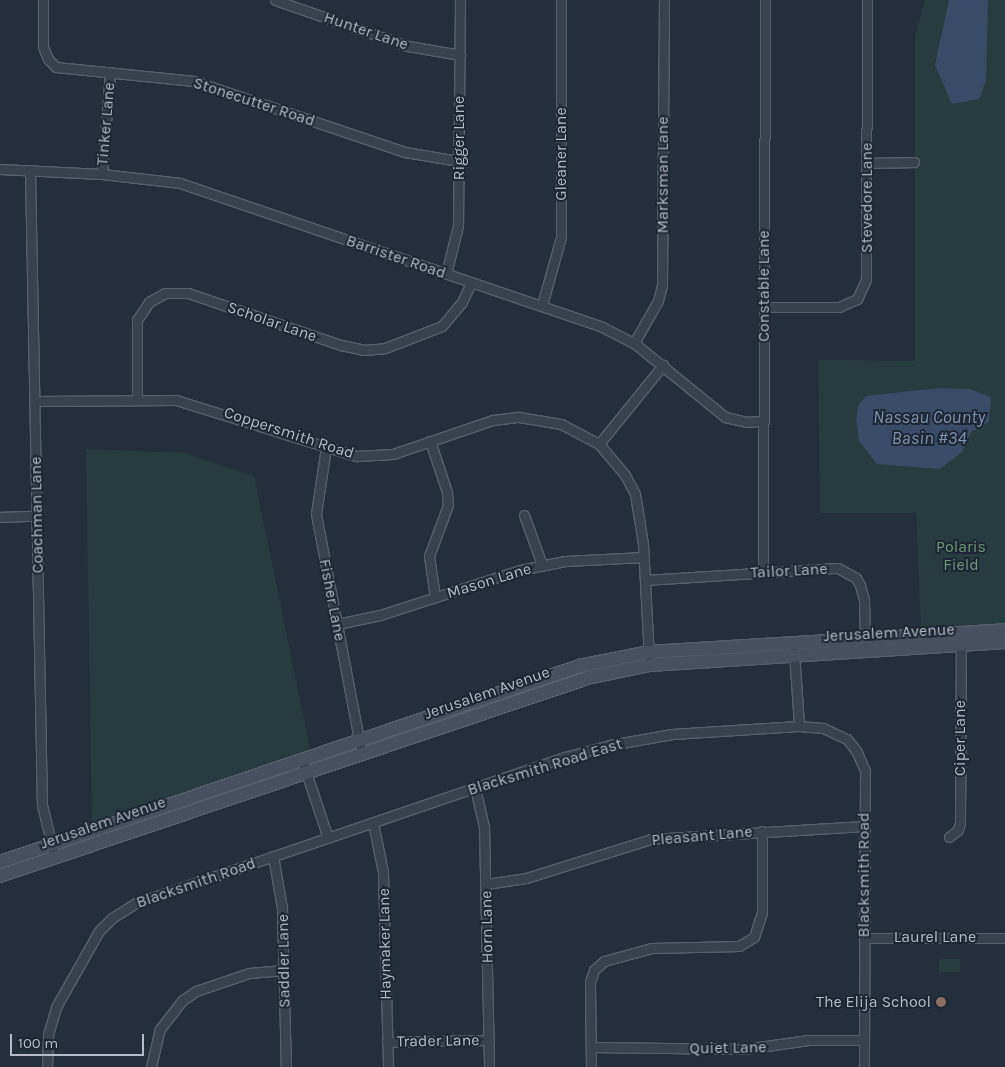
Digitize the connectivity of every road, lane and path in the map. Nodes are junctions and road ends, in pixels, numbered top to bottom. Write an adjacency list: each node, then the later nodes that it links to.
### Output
1 (43, 0): 9 (street, Stonecutter Road)
2 (275, 0): 8 (street, Hunter Lane)
3 (460, 0): 8 (street, Rigger Lane)
4 (560, 0): 18 (street, Gleaner Lane)
5 (664, 0): 20 (street, Marksman Lane)
6 (765, 0): 19 (street, Constable Lane)
7 (867, 0): 12 (street, Stevedore Lane)
8 (460, 55): 10 (street, Rigger Lane)
9 (110, 73): 10 (street, Stonecutter Road); 15 (street, Tinker Lane)
10 (459, 161): 16 (street, Rigger Lane)
11 (914, 162): 12 (street)
12 (867, 163): 19 (street, Stevedore Lane)
13 (0, 170): 14 (street, Barrister Road)
14 (30, 170): 15 (street, Barrister Road); 23 (street, Coachman Lane)
15 (102, 174): 16 (street, Barrister Road)
16 (446, 274): 17 (street, Barrister Road)
17 (471, 283): 18 (street, Barrister Road); 22 (street, Scholar Lane)
18 (542, 305): 20 (street, Barrister Road)
19 (764, 307): 24 (street, Constable Lane)
20 (634, 343): 21 (street, Barrister Road)
21 (663, 366): 24 (street, Barrister Road); 26 (street)
22 (137, 399): 23 (street, Coppersmith Road); 27 (street, Coppersmith Road)
23 (35, 401): 29 (street, Coachman Lane)
24 (762, 421): 33 (street, Constable Lane)
25 (430, 441): 26 (street, Coppersmith Road); 27 (street, Coppersmith Road); 35 (street)
26 (599, 444): 31 (street, Coppersmith Road)
27 (326, 447): 36 (street, Fisher Lane)
28 (524, 515): 32 (street)
29 (37, 516): 30 (street); 56 (street, Coachman Lane)
30 (0, 517)
31 (644, 557): 32 (street, Mason Lane); 34 (street, Coppersmith Road)
32 (542, 565): 35 (street, Mason Lane)
33 (763, 572): 34 (street, Tailor Lane); 38 (street, Tailor Lane)
34 (645, 580): 43 (street, Coppersmith Road)
35 (435, 597): 36 (street, Mason Lane)
36 (337, 624): 47 (street, Fisher Lane)
37 (1005, 630): 39 (main road, Jerusalem Avenue)
38 (865, 638): 39 (main road, Jerusalem Avenue); 41 (main road, Jerusalem Avenue); 42 (street, Tailor Lane)
39 (961, 639): 40 (main road, Jerusalem Avenue); 42 (main road, Jerusalem Avenue); 54 (street, Ciper Lane)
40 (1005, 642)
41 (794, 649): 42 (main road, Jerusalem Avenue); 43 (main road, Jerusalem Avenue); 46 (street)
42 (865, 651)
43 (649, 659): 44 (main road, Jerusalem Avenue); 45 (main road, Jerusalem Avenue)
44 (475, 700): 45 (main road); 47 (main road, Jerusalem Avenue)
45 (480, 712): 48 (main road, Jerusalem Avenue)
46 (799, 726): 50 (street, Blacksmith Road East); 52 (street, Blacksmith Road)
47 (359, 740): 48 (street, Fisher Lane); 49 (main road, Jerusalem Avenue)
48 (362, 753): 49 (main road, Jerusalem Avenue)
49 (304, 766): 55 (street); 56 (main road, Jerusalem Avenue); 58 (main road, Jerusalem Avenue)
50 (475, 788): 51 (street, Blacksmith Road East); 61 (street, Horn Lane)
51 (373, 823): 55 (street, Blacksmith Road East); 67 (street, Haymaker Lane)
52 (865, 826): 53 (street, Pleasant Lane); 62 (street, Blacksmith Road)
53 (762, 832): 61 (street, Pleasant Lane); 68 (street)
54 (949, 837)
55 (328, 838): 57 (street, Blacksmith Road)
56 (51, 844): 58 (street, Coachman Lane); 59 (main road, Jerusalem Avenue)
57 (273, 856): 64 (street, Saddler Lane); 69 (street, Blacksmith Road)
58 (56, 857): 60 (main road, Jerusalem Avenue)
59 (0, 862)
60 (0, 876)
61 (486, 884): 65 (street, Horn Lane)
62 (864, 938): 63 (street, Laurel Lane); 66 (street, Blacksmith Road)
63 (1005, 938)
64 (284, 970): 70 (street); 71 (street, Saddler Lane)
65 (489, 1040): 67 (street, Trader Lane); 73 (street, Horn Lane)
66 (864, 1040): 68 (street, Quiet Lane); 75 (street, Blacksmith Road)
67 (387, 1042): 72 (street, Haymaker Lane)
68 (591, 1047): 74 (street)
69 (47, 1067)
70 (151, 1067)
71 (286, 1067)
72 (388, 1067)
73 (489, 1067)
74 (591, 1067)
75 (864, 1067)

